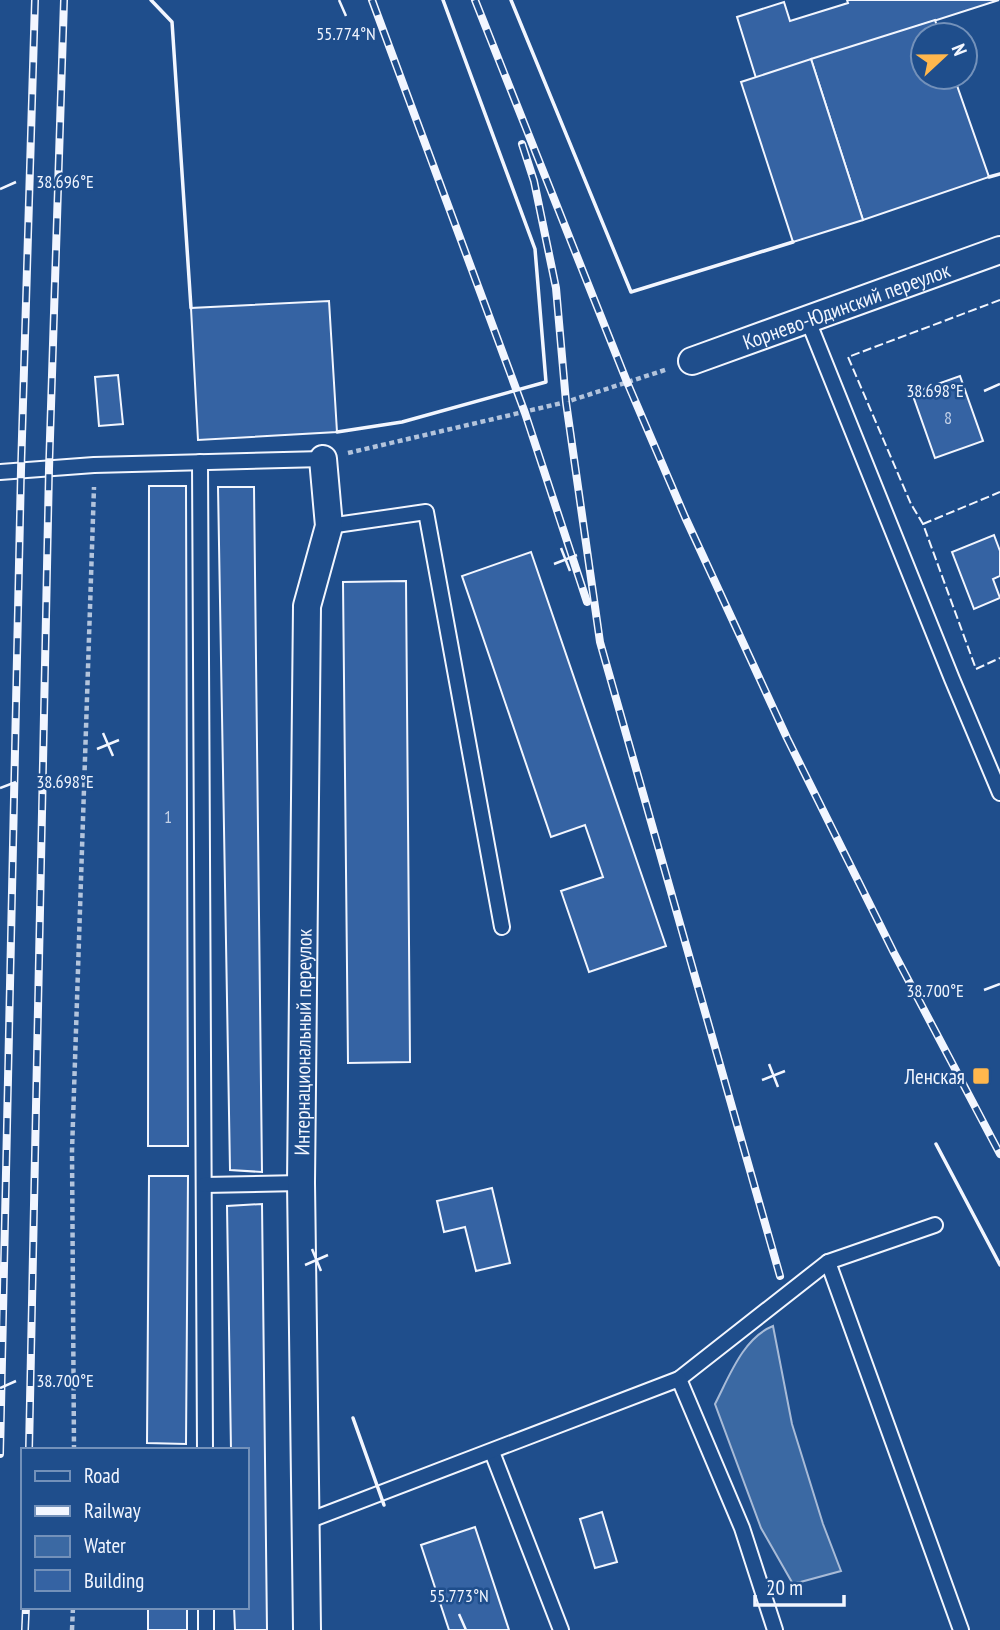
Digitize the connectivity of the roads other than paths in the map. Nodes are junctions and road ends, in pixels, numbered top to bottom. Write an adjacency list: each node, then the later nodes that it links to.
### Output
1 (1000, 250): 2 (street, Корнево-Юдинский переулок)
2 (807, 317): 3 (street, Корнево-Юдинский переулок); 8 (lane)
3 (692, 361)
4 (323, 458): 5 (lane); 7 (street, Интернациональный переулок)
5 (200, 463): 6 (lane); 11 (lane)
6 (0, 472)
7 (329, 526): 9 (lane); 10 (street, Интернациональный переулок)
8 (1000, 793)
9 (502, 928)
10 (301, 1183): 11 (lane); 17 (street, Интернациональный переулок)
11 (204, 1185): 15 (lane)
12 (935, 1225): 13 (lane)
13 (828, 1262): 14 (lane); 23 (lane)
14 (679, 1379): 16 (lane); 22 (lane)
15 (205, 1448)
16 (492, 1452): 17 (lane); 21 (lane)
17 (305, 1522): 20 (street, Интернациональный переулок)
18 (206, 1609): 19 (lane)
19 (206, 1630)
20 (307, 1630)
21 (561, 1630)
22 (775, 1630)
23 (961, 1630)

